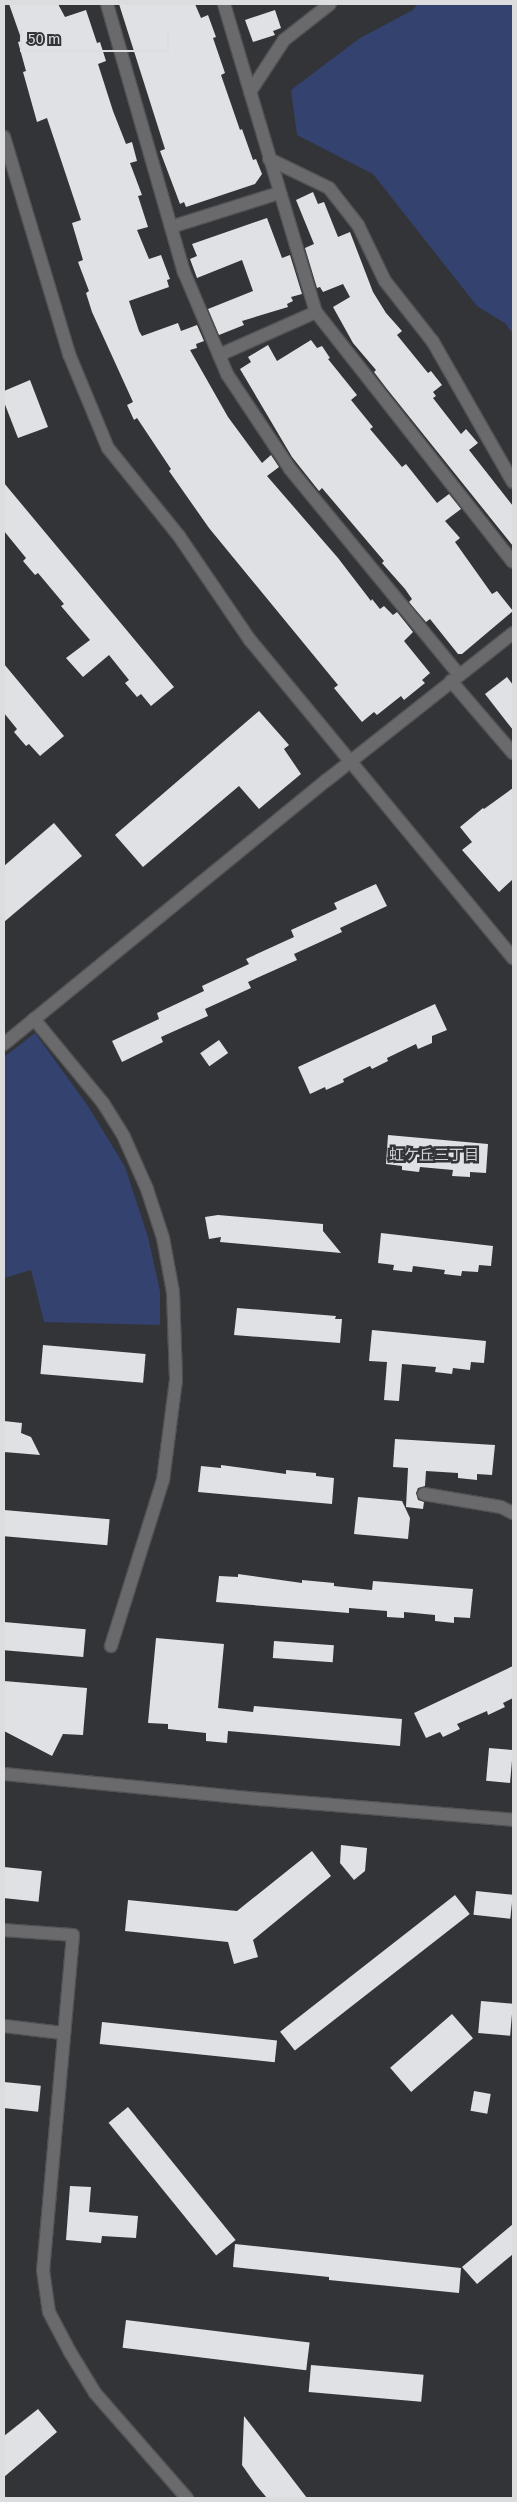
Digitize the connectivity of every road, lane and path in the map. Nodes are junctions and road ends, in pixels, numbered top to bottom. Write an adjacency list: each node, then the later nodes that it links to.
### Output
1 (107, 4): 8 (street)
2 (224, 4): 4 (street)
3 (330, 4): 4 (street)
4 (250, 92): 6 (street)
5 (4, 137): 16 (street)
6 (269, 159): 7 (street); 11 (street)
7 (279, 193): 8 (street); 9 (street)
8 (171, 227): 10 (street)
9 (316, 312): 10 (street); 12 (street)
10 (218, 354): 14 (street)
11 (513, 482)
12 (513, 562)
13 (513, 633): 14 (street)
14 (455, 678): 15 (street); 16 (street)
15 (513, 753)
16 (351, 762): 17 (street); 18 (street)
17 (513, 958)
18 (34, 1019): 19 (street); 22 (street)
19 (4, 1044)
20 (424, 1494): 21 (street)
21 (513, 1513)
22 (111, 1646)
23 (4, 1774): 24 (street)
24 (513, 1820)
25 (4, 1930): 27 (street)
26 (4, 2026): 27 (street)
27 (63, 2033): 28 (street)
28 (187, 2498)

